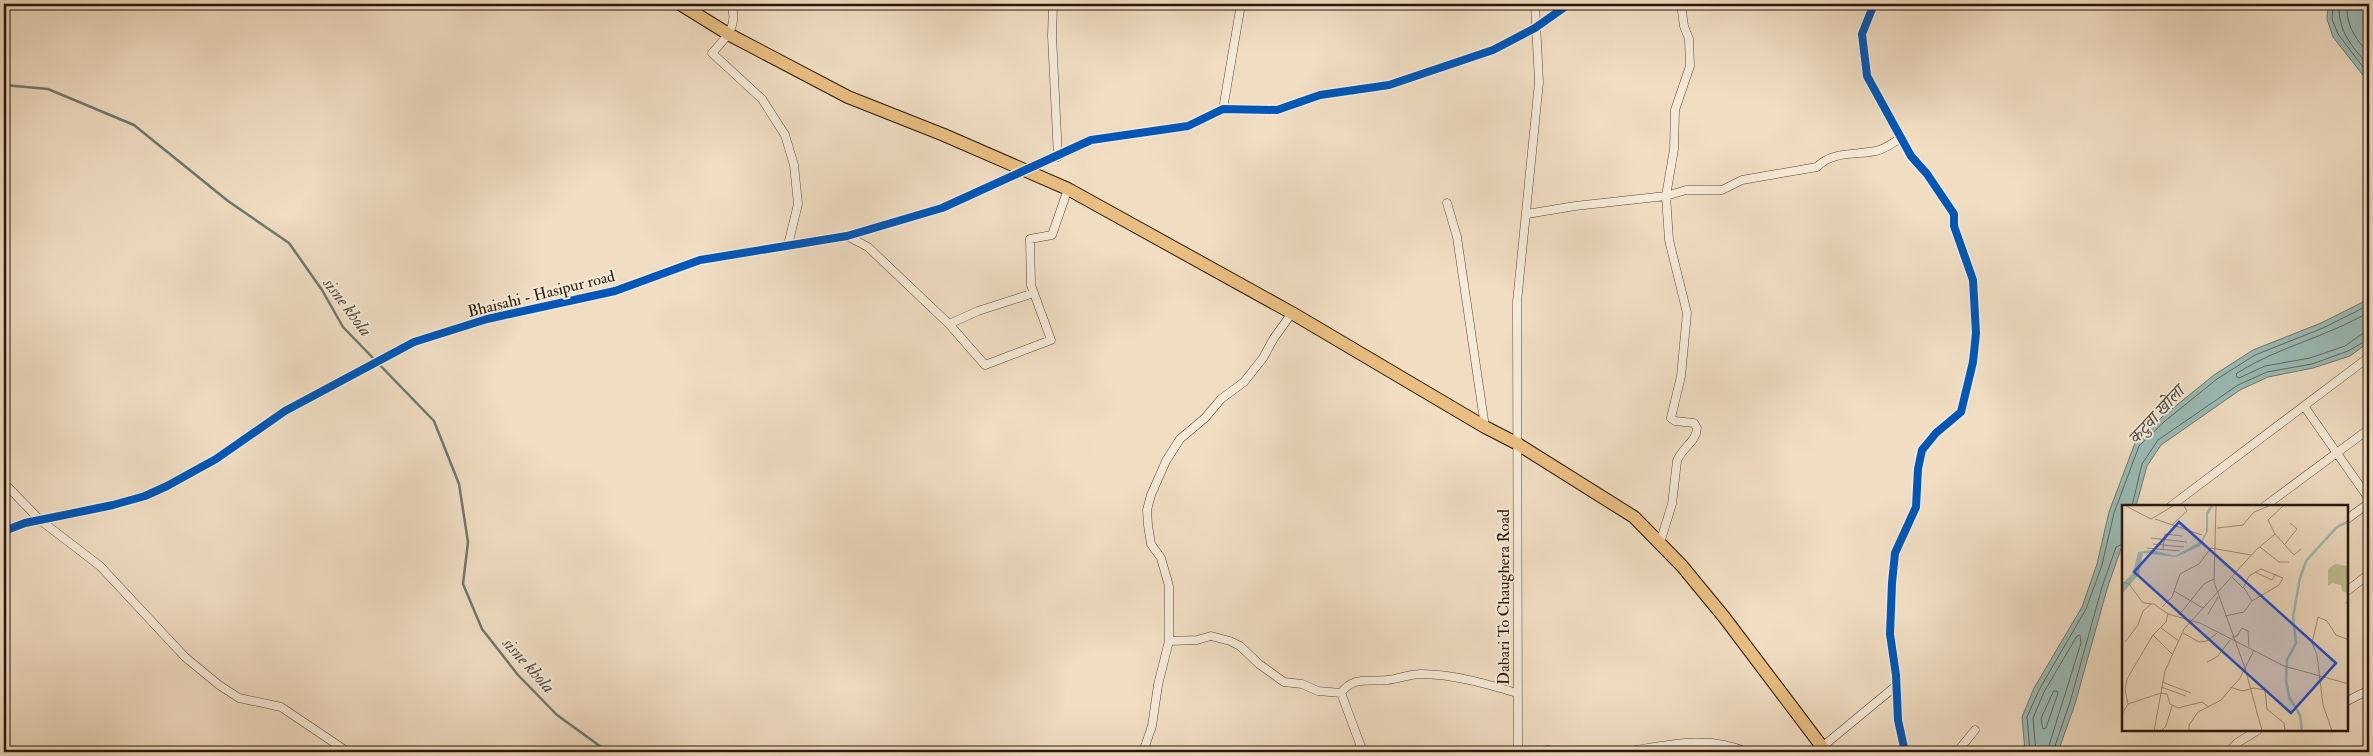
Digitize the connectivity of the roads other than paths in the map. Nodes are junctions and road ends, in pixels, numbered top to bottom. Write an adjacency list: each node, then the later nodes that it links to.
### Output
1 (680, 4): 10 (main road)
2 (731, 4): 10 (street)
3 (1053, 4): 13 (street)
4 (1241, 4): 11 (street)
5 (1535, 4): 9 (street, Dabari To Chaughera Road)
6 (1569, 4): 9 (street)
7 (1681, 4): 16 (street)
8 (1874, 4): 12 (street)
9 (1535, 28): 11 (street); 18 (street, Dabari To Chaughera Road)
10 (730, 35): 14 (main road); 20 (street)
11 (1223, 109): 13 (street, Bhaisahi - Hasipur road)
12 (1901, 138): 16 (street); 42 (street)
13 (1058, 157): 14 (street, Bhaisahi - Hasipur road)
14 (1024, 170): 15 (main road); 19 (street, Bhaisahi - Hasipur road)
15 (1068, 189): 21 (street); 22 (main road)
16 (1666, 196): 18 (street); 38 (street)
17 (1447, 203): 26 (street)
18 (1527, 214): 28 (street, Dabari To Chaughera Road)
19 (847, 236): 20 (street, Bhaisahi - Hasipur road); 23 (street)
20 (788, 245): 36 (street, Bhaisahi - Hasipur road)
21 (1034, 293): 23 (street); 23 (street)
22 (1292, 312): 26 (main road); 41 (street)
23 (949, 324)
24 (2369, 357): 25 (street)
25 (2304, 406): 29 (street); 33 (street)
26 (1486, 428): 28 (main road)
27 (2369, 429): 29 (street)
28 (1516, 443): 38 (main road); 45 (street, Dabari To Chaughera Road)
29 (2337, 453): 31 (street); 34 (street)
30 (4, 483): 36 (street)
31 (2369, 499)
32 (2369, 503): 35 (street)
33 (2172, 505)
34 (2266, 505)
35 (2348, 518)
36 (40, 520): 37 (street, Bhaisahi - Hasipur road); 50 (street)
37 (4, 531)
38 (1660, 543): 49 (main road)
39 (2369, 574): 40 (street)
40 (2348, 590)
41 (1169, 641): 44 (street); 51 (street)
42 (1897, 685): 49 (street); 58 (street)
43 (2369, 690): 46 (street)
44 (1341, 693): 45 (street); 52 (street)
45 (1517, 693): 53 (street, Dabari To Chaughera Road)
46 (2348, 701)
47 (1976, 730): 59 (street)
48 (2256, 731): 60 (street)
49 (1824, 750)
50 (348, 752)
51 (1143, 752)
52 (1363, 752)
53 (1518, 752)
54 (1524, 752): 55 (street)
55 (1559, 752)
56 (1623, 752): 57 (street)
57 (1746, 752)
58 (1905, 752)
59 (1957, 752)
60 (2229, 752)

